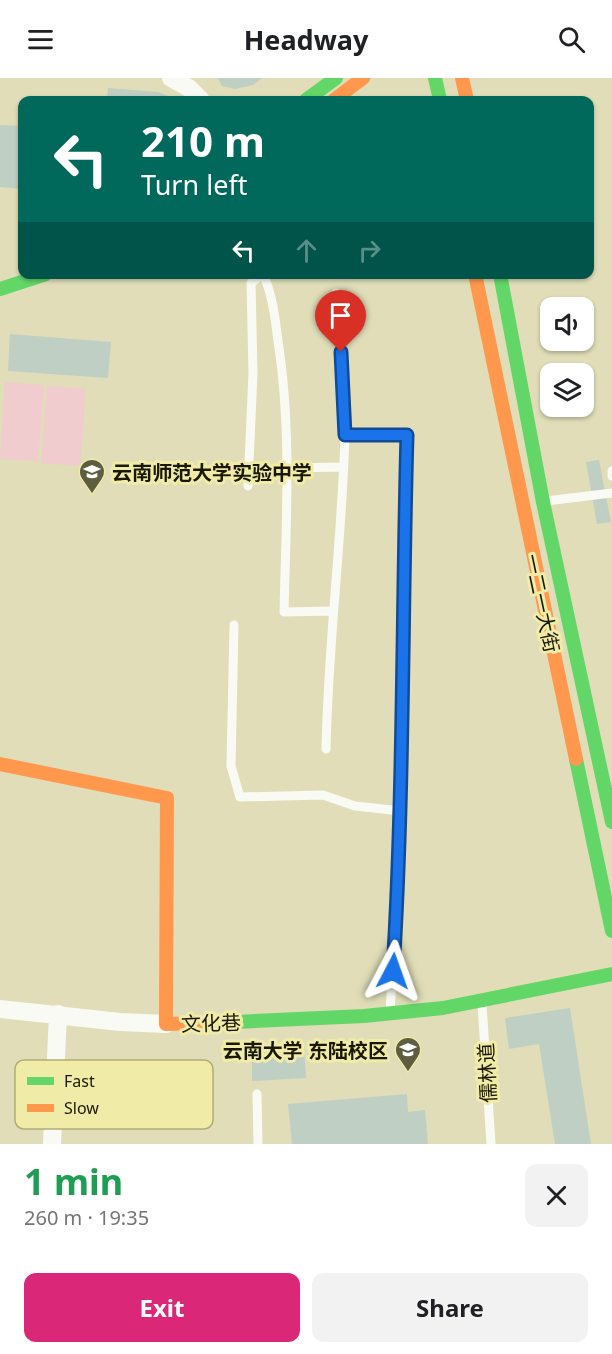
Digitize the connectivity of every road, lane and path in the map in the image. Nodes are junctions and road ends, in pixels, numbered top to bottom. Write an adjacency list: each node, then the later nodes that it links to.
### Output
1 (171, 78): 6 (street)
2 (336, 78): 7 (main road)
3 (363, 78): 8 (main road)
4 (435, 78): 9 (main road)
5 (462, 78): 10 (main road)
6 (197, 96)
7 (311, 96)
8 (339, 96)
9 (439, 96)
10 (466, 96)
11 (31, 279): 16 (main road)
12 (256, 279): 23 (lane)
13 (266, 279): 20 (lane)
14 (476, 279): 32 (main road, 一二一大街)
15 (501, 279): 25 (main road, 一二一大街)
16 (0, 289)
17 (336, 294): 18 (lane)
18 (345, 435): 19 (lane); 30 (lane)
19 (343, 466): 20 (lane); 26 (lane)
20 (287, 468): 26 (lane)
21 (612, 471): 22 (lane)
22 (612, 476)
23 (248, 486)
24 (612, 493): 25 (lane)
25 (543, 502): 31 (main road, 一二一大街)
26 (332, 611): 28 (lane)
27 (234, 626): 30 (lane)
28 (326, 749)
29 (0, 764): 38 (main road, 文化巷)
30 (400, 811): 37 (lane)
31 (612, 822)
32 (612, 931)
33 (612, 974): 34 (main road, 文化巷)
34 (482, 1002): 37 (main road, 文化巷); 44 (lane, 儒林道)
35 (0, 1009): 36 (street)
36 (58, 1014): 38 (street); 39 (street)
37 (390, 1014): 38 (main road, 文化巷)
38 (166, 1024)
39 (56, 1060)
40 (257, 1094): 43 (lane)
41 (53, 1129): 42 (street)
42 (52, 1144)
43 (258, 1144)
44 (491, 1144)

